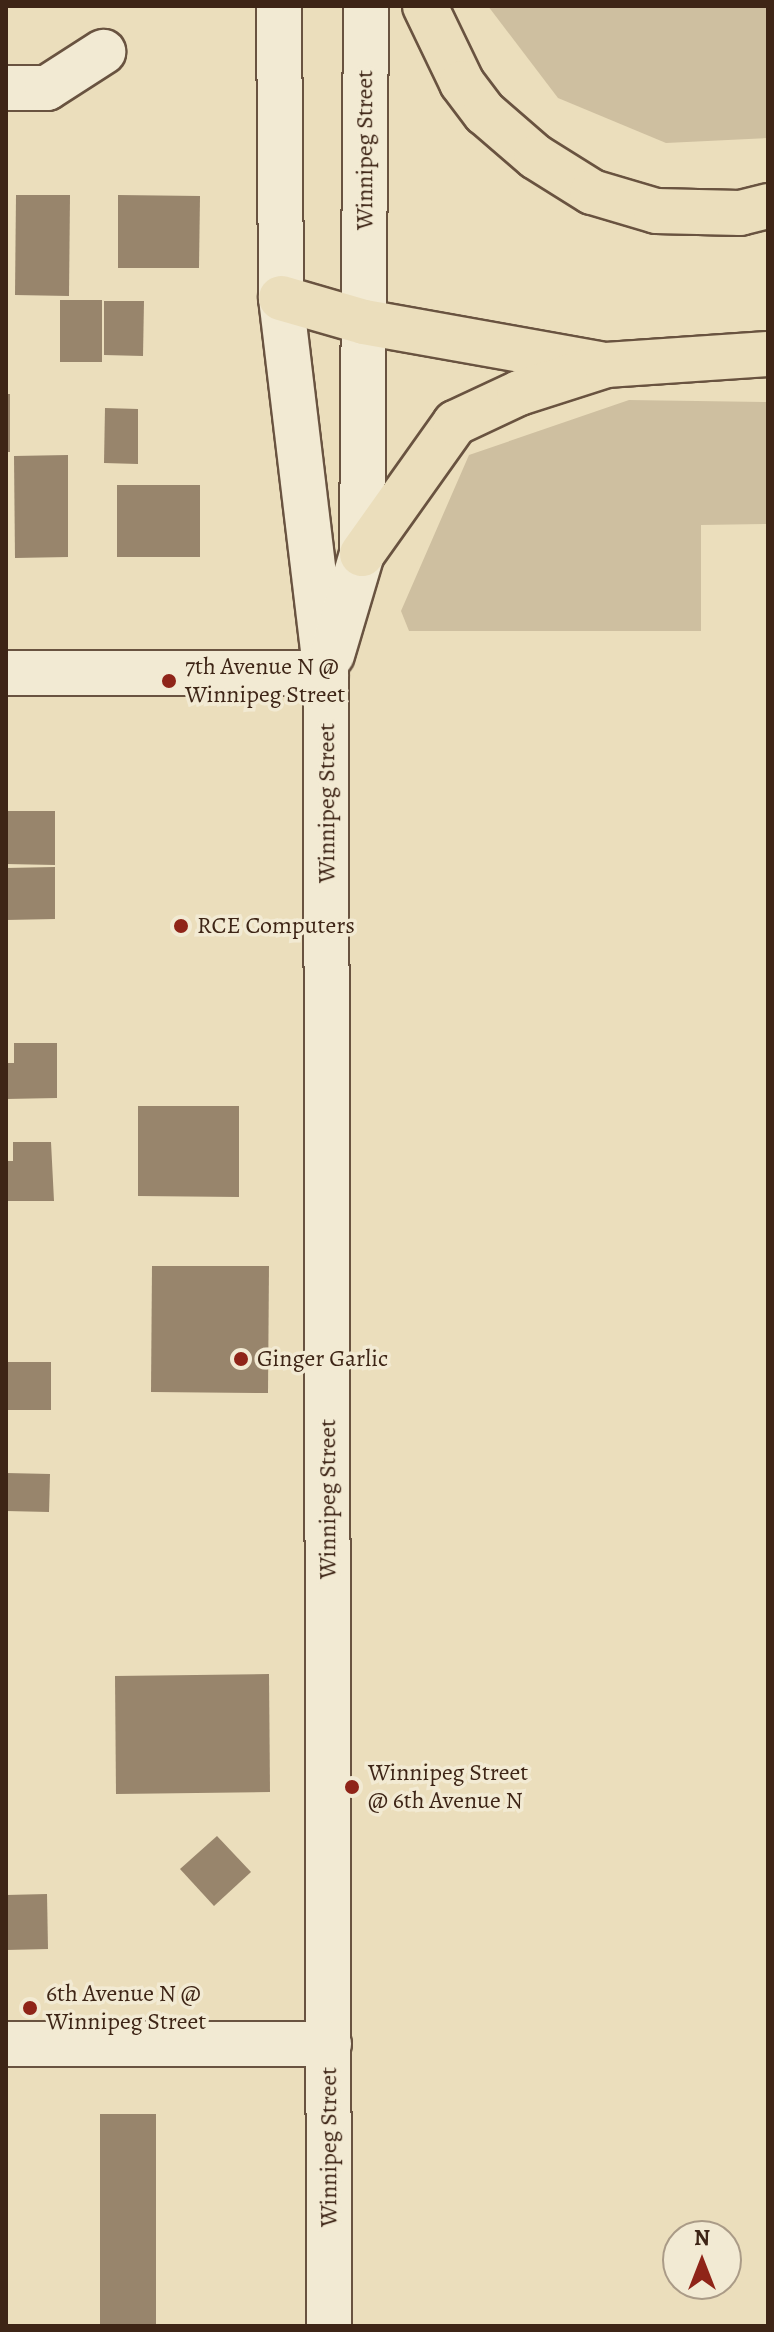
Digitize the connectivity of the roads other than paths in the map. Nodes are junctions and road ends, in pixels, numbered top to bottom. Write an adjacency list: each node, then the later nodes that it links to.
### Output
1 (279, 6): 7 (main road, Winnipeg Street)
2 (366, 6): 8 (main road, Winnipeg Street)
3 (425, 6): 6 (highway)
4 (103, 52): 5 (main road)
5 (6, 88)
6 (768, 206)
7 (281, 298): 8 (highway); 13 (main road, Winnipeg Street)
8 (364, 322): 10 (highway); 11 (main road, Winnipeg Street)
9 (768, 354): 10 (highway)
10 (606, 365): 11 (highway)
11 (362, 554): 13 (main road, Winnipeg Street)
12 (6, 673): 13 (main road)
13 (326, 673): 15 (main road, Winnipeg Street)
14 (6, 2044): 15 (main road)
15 (329, 2044): 16 (main road, Winnipeg Street)
16 (329, 2326)

